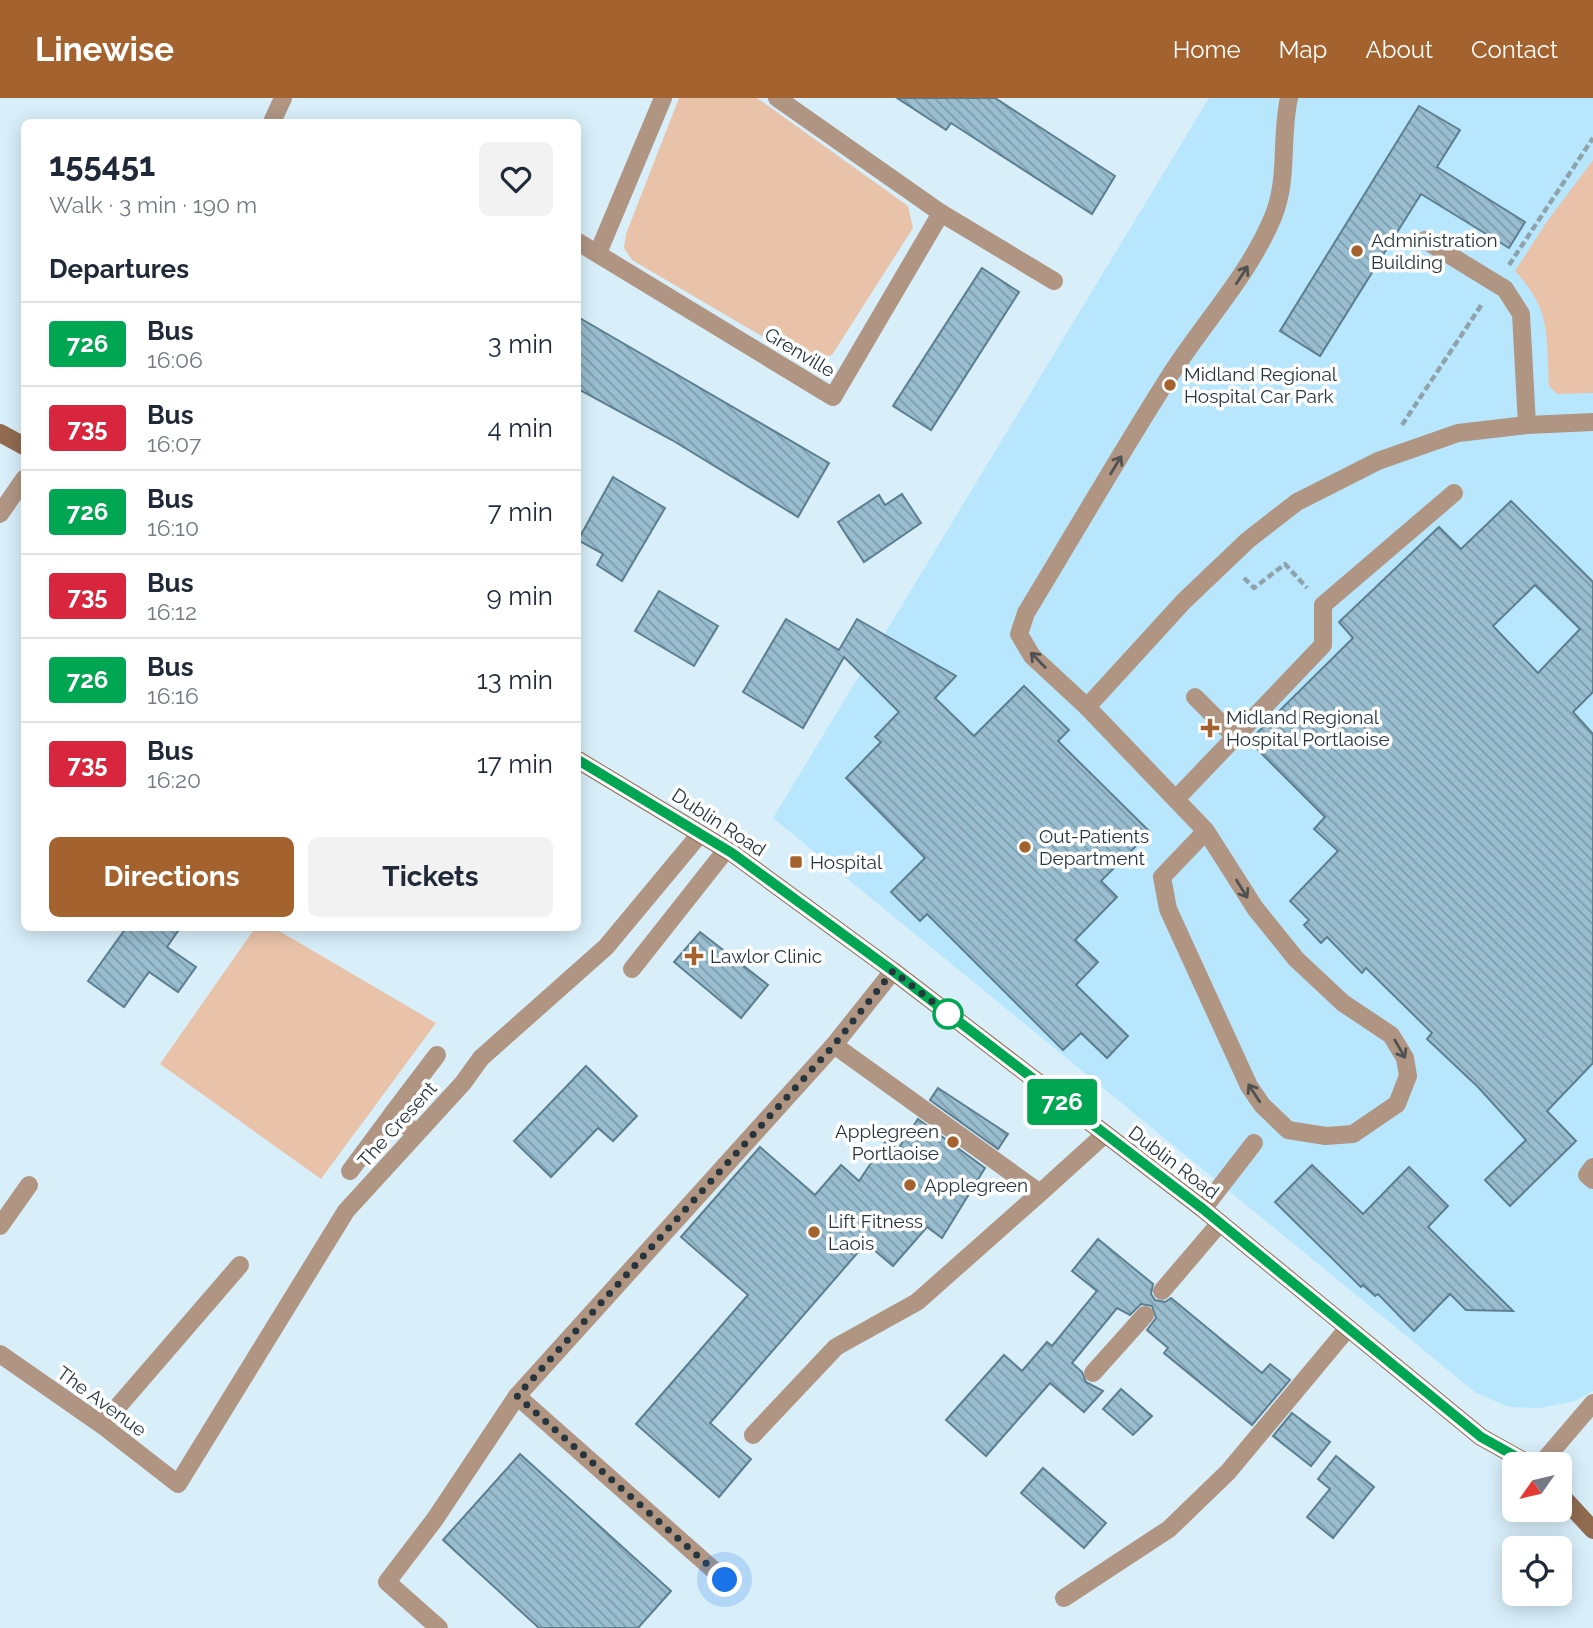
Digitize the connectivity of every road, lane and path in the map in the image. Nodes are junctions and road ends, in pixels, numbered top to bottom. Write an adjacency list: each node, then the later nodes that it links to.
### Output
1 (283, 98): 5 (street)
2 (663, 98): 9 (street)
3 (777, 98): 6 (street)
4 (1289, 98): 21 (street, one-way to 4)
5 (273, 119)
6 (941, 213): 9 (street, Grenville); 10 (street)
7 (1425, 240): 12 (street)
8 (581, 244): 9 (street, Grenville)
9 (598, 253)
10 (1054, 281)
11 (1593, 422): 12 (street)
12 (1527, 425): 21 (street)
13 (0, 433): 14 (main road)
14 (21, 444)
15 (21, 483): 17 (street)
16 (1454, 493): 22 (street)
17 (0, 514)
18 (1285, 565): 19 (path)
19 (1254, 588)
20 (1195, 697): 22 (street)
21 (1087, 707): 24 (street)
22 (1235, 737): 24 (street)
23 (581, 762): 26 (main road, Dublin Road)
24 (1176, 799): 25 (street)
25 (1206, 831): 25 (street, one-way to 25)
26 (700, 834): 27 (main road, Dublin Road); 33 (street, The Cresent)
27 (726, 849): 28 (street); 29 (main road, Dublin Road)
28 (632, 969)
29 (893, 971): 30 (street); 34 (main road, Dublin Road)
30 (834, 1045): 40 (street); 50 (street)
31 (437, 1055): 32 (street)
32 (393, 1114): 33 (street); 37 (street)
33 (416, 1134): 56 (street, The Cresent)
34 (1104, 1135): 40 (street); 41 (main road, Dublin Road)
35 (1254, 1143): 41 (street)
36 (1593, 1167): 38 (street)
37 (350, 1171)
38 (1593, 1180)
39 (29, 1185): 43 (street)
40 (1040, 1193): 53 (street)
41 (1203, 1209): 42 (main road, Dublin Road)
42 (1220, 1223): 45 (street); 47 (main road, Dublin Road)
43 (0, 1226)
44 (240, 1265): 52 (street)
45 (1162, 1291)
46 (1145, 1315): 49 (street)
47 (1348, 1328): 54 (main road, Dublin Road); 60 (street)
48 (0, 1354): 52 (street, The Avenue)
49 (1093, 1373)
50 (517, 1396): 59 (street); 61 (street)
51 (1593, 1403): 55 (street)
52 (102, 1424): 56 (street, The Avenue)
53 (753, 1435)
54 (1508, 1452)
55 (1551, 1452)
56 (178, 1484)
57 (1572, 1507): 58 (main road)
58 (1593, 1530)
59 (725, 1580)
60 (1064, 1598)
61 (439, 1628)

